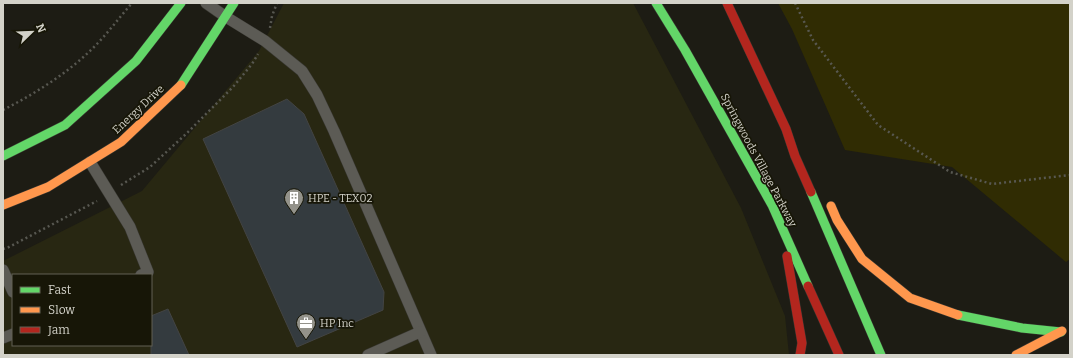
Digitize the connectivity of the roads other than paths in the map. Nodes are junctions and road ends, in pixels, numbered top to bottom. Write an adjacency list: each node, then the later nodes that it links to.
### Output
1 (181, 3): 9 (main road)
2 (206, 3): 6 (lane)
3 (234, 3): 6 (main road, Energy Drive)
4 (656, 3): 13 (main road, Springwoods Village Parkway)
5 (727, 3): 7 (main road)
6 (226, 17): 10 (main road, Energy Drive); 18 (lane)
7 (786, 129): 8 (main road); 24 (main road)
8 (803, 145)
9 (3, 156)
10 (90, 162): 12 (main road, Energy Drive); 14 (lane)
11 (828, 199): 19 (main road)
12 (3, 205)
13 (782, 226): 22 (main road); 23 (main road, Springwoods Village Parkway)
14 (143, 274)
15 (4, 277): 16 (lane)
16 (12, 290)
17 (1070, 327): 19 (main road)
18 (420, 332): 20 (lane); 21 (lane)
19 (1061, 332): 25 (main road)
20 (368, 355)
21 (430, 355)
22 (800, 355)
23 (839, 355)
24 (881, 355)
25 (1016, 355)

